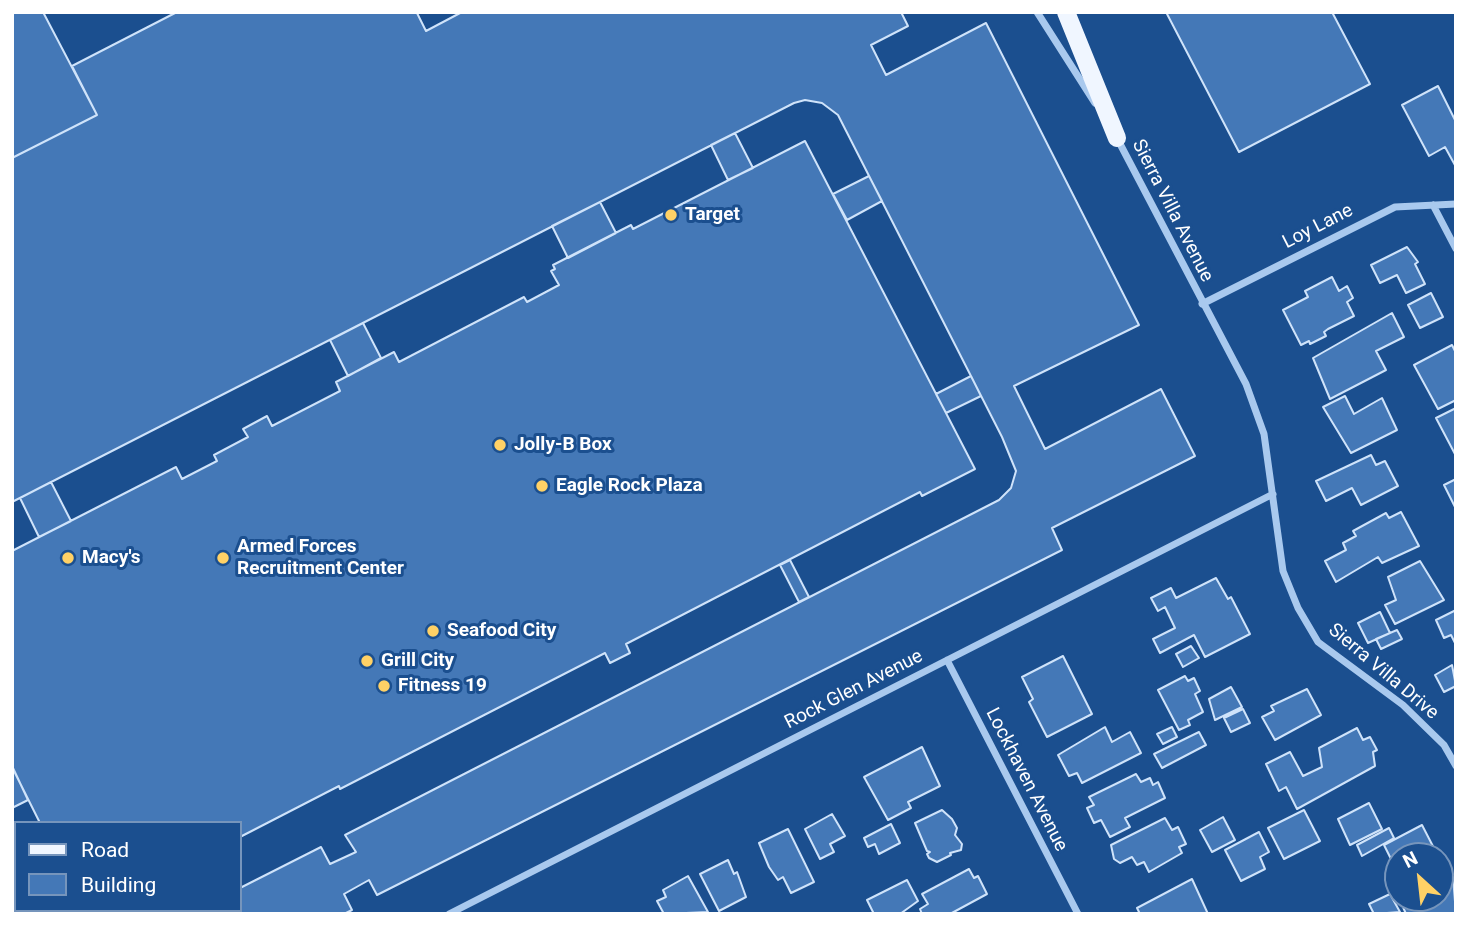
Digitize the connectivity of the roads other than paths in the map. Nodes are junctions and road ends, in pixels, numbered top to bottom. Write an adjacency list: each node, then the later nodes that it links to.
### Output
1 (1037, 12): 3 (street, Sierra Villa Avenue)
2 (1066, 12): 3 (main road)
3 (1117, 138): 7 (street, Sierra Villa Avenue)
4 (1456, 204): 5 (street, Loy Lane)
5 (1433, 205): 6 (street); 7 (street, Loy Lane)
6 (1456, 249)
7 (1202, 304): 8 (street, Sierra Villa Avenue)
8 (1264, 433): 9 (street, Sierra Villa Drive)
9 (1273, 494): 10 (street, Rock Glen Avenue); 11 (street, Sierra Villa Drive)
10 (947, 660): 12 (street, Rock Glen Avenue); 13 (street, Lockhaven Avenue)
11 (1456, 766)
12 (450, 914)
13 (1078, 914)

